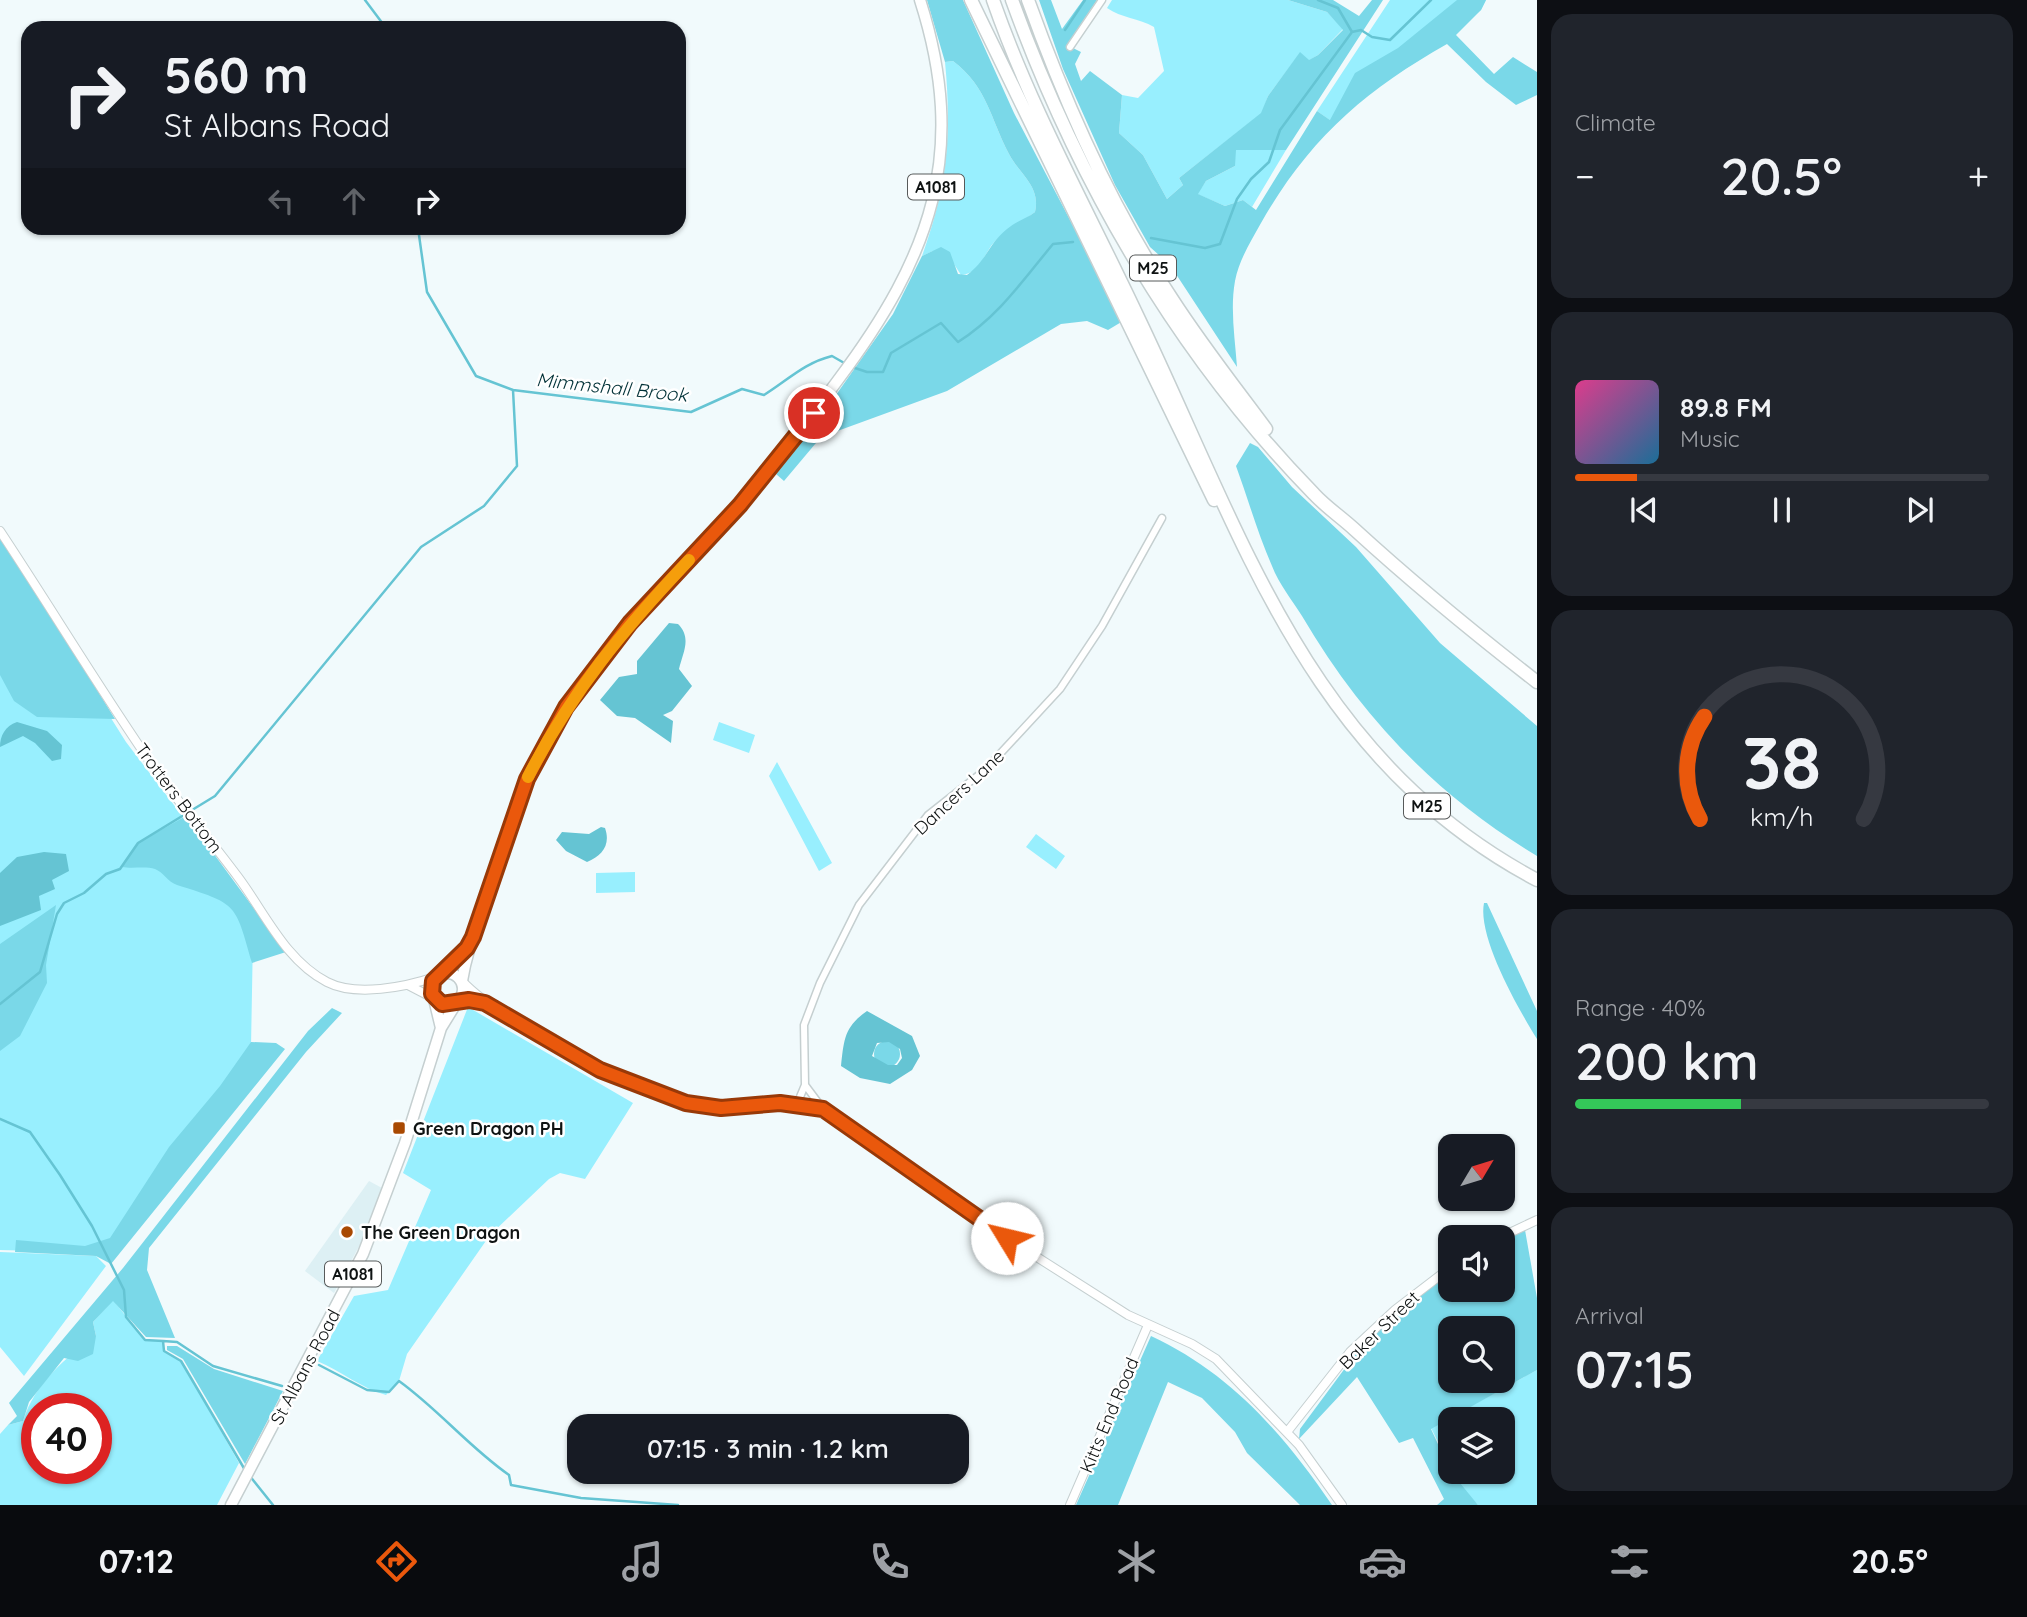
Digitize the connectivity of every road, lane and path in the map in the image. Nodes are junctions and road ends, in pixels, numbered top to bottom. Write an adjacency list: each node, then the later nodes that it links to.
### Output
1 (920, 0): 14 (main road, A1081)
2 (971, 0): 11 (highway, M25)
3 (993, 0): 11 (highway, M25)
4 (1012, 0): 8 (highway, M25)
5 (1028, 0): 8 (highway, M25)
6 (1102, 0): 7 (street)
7 (1070, 47)
8 (1328, 506): 12 (highway, M25)
9 (1162, 518): 22 (street, Dancers Lane)
10 (0, 531): 17 (street, Trotters Bottom)
11 (1237, 536): 13 (highway, M25)
12 (1537, 682)
13 (1537, 880)
14 (467, 948): 15 (main road, A1081); 16 (main road, A1081)
15 (437, 976): 16 (main road); 17 (street, Trotters Bottom); 18 (main road)
16 (462, 982): 19 (main road); 20 (street)
17 (408, 985): 18 (street)
18 (434, 998): 19 (main road); 21 (main road)
19 (458, 1002): 20 (street); 21 (main road, St Albans Road / A1081)
20 (485, 1003): 23 (street)
21 (442, 1028): 30 (main road, St Albans Road / A1081)
22 (805, 1085): 23 (street, Dancers Lane); 24 (street)
23 (797, 1104): 24 (street)
24 (823, 1109): 28 (street)
25 (1537, 1220): 26 (street)
26 (1515, 1230)
27 (1438, 1277): 29 (street, Baker Street)
28 (1148, 1325): 29 (street); 31 (street, Kitts End Road)
29 (1287, 1432): 32 (street)
30 (232, 1505)
31 (1070, 1505)
32 (1342, 1505)

